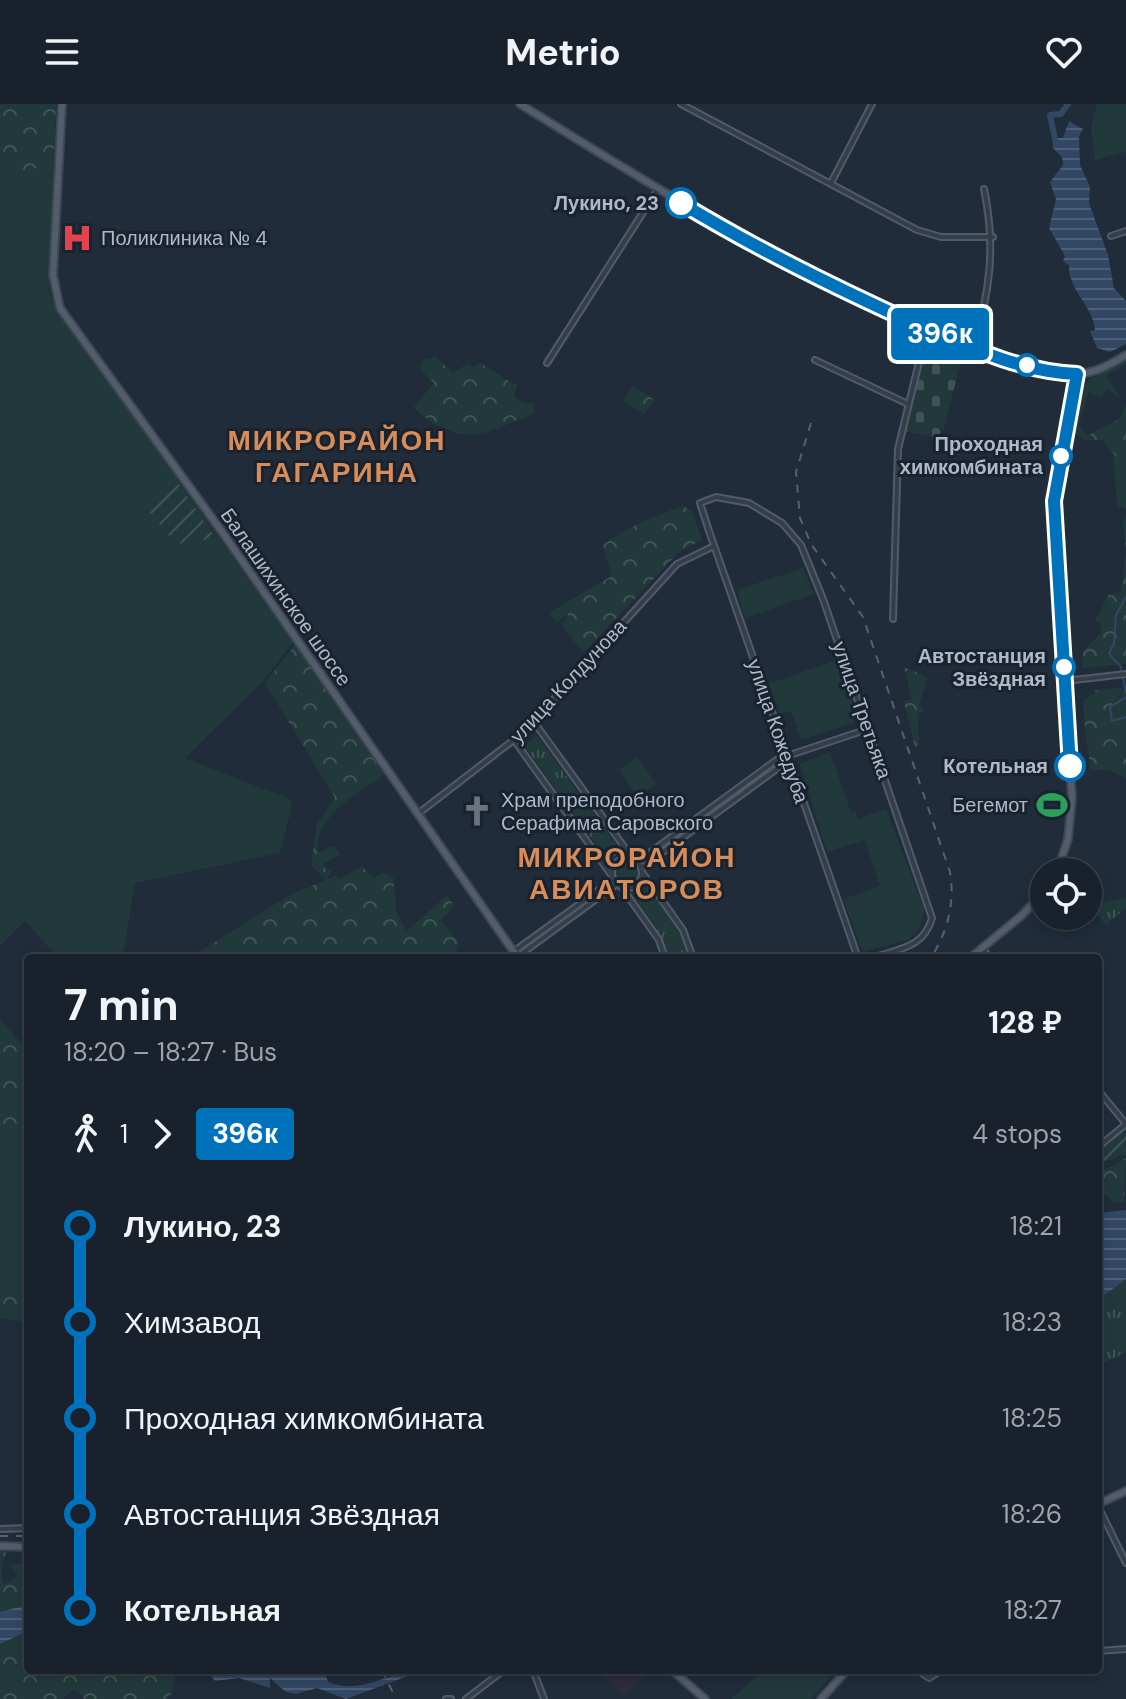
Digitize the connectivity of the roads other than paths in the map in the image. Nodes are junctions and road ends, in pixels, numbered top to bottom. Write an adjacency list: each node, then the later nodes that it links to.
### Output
1 (62, 104): 30 (main road, Балашихинское шоссе)
2 (520, 104): 6 (main road)
3 (681, 104): 5 (street)
4 (872, 104): 5 (street)
5 (834, 184): 10 (street)
6 (658, 189): 11 (main road); 15 (street)
7 (984, 189): 10 (street)
8 (1126, 231): 9 (street)
9 (1111, 236)
10 (993, 237): 12 (street)
11 (927, 329): 12 (main road); 20 (street)
12 (973, 348): 17 (main road)
13 (1126, 355): 16 (main road)
14 (815, 360): 20 (street)
15 (547, 363)
16 (1098, 369): 18 (main road); 19 (main road)
17 (1063, 373): 18 (main road); 19 (main road)
18 (1077, 374): 19 (main road)
19 (1076, 389): 25 (main road)
20 (908, 404): 23 (street)
21 (700, 503): 22 (street, улица Кожедуба); 27 (street, улица Третьяка)
22 (714, 546): 26 (street, улица Колдунова); 29 (street, улица Кожедуба)
23 (893, 619)
24 (1126, 674): 25 (street)
25 (1064, 681): 31 (main road)
26 (534, 722): 28 (street, улица Колдунова); 32 (street)
27 (868, 729): 29 (street); 41 (street, улица Третьяка)
28 (514, 740): 30 (street, улица Колдунова); 33 (street)
29 (788, 756): 32 (street); 40 (street, улица Кожедуба)
30 (417, 814): 36 (main road, Балашихинское шоссе)
31 (1062, 858)
32 (638, 865): 33 (street); 33 (street); 39 (street)
33 (616, 881): 37 (street); 38 (street)
34 (1030, 905): 35 (main road)
35 (982, 948): 42 (main road); 43 (street)
36 (515, 954)
37 (519, 954)
38 (664, 954)
39 (692, 954)
40 (857, 954)
41 (884, 954)
42 (975, 954)
43 (987, 954)
44 (1102, 1095): 45 (street)
45 (1126, 1124): 46 (street)
46 (1102, 1144)
47 (1126, 1491): 48 (main road)
48 (1102, 1503)
49 (1102, 1513): 54 (street)
50 (24, 1528): 51 (street)
51 (0, 1529)
52 (0, 1546): 53 (main road)
53 (24, 1547)
54 (1126, 1563)
55 (1126, 1649): 56 (street)
56 (1102, 1651)
57 (499, 1674): 61 (street)
58 (535, 1674): 62 (street)
59 (677, 1674): 63 (main road)
60 (843, 1674): 64 (main road)
61 (466, 1699)
62 (544, 1699)
63 (705, 1699)
64 (821, 1699)

